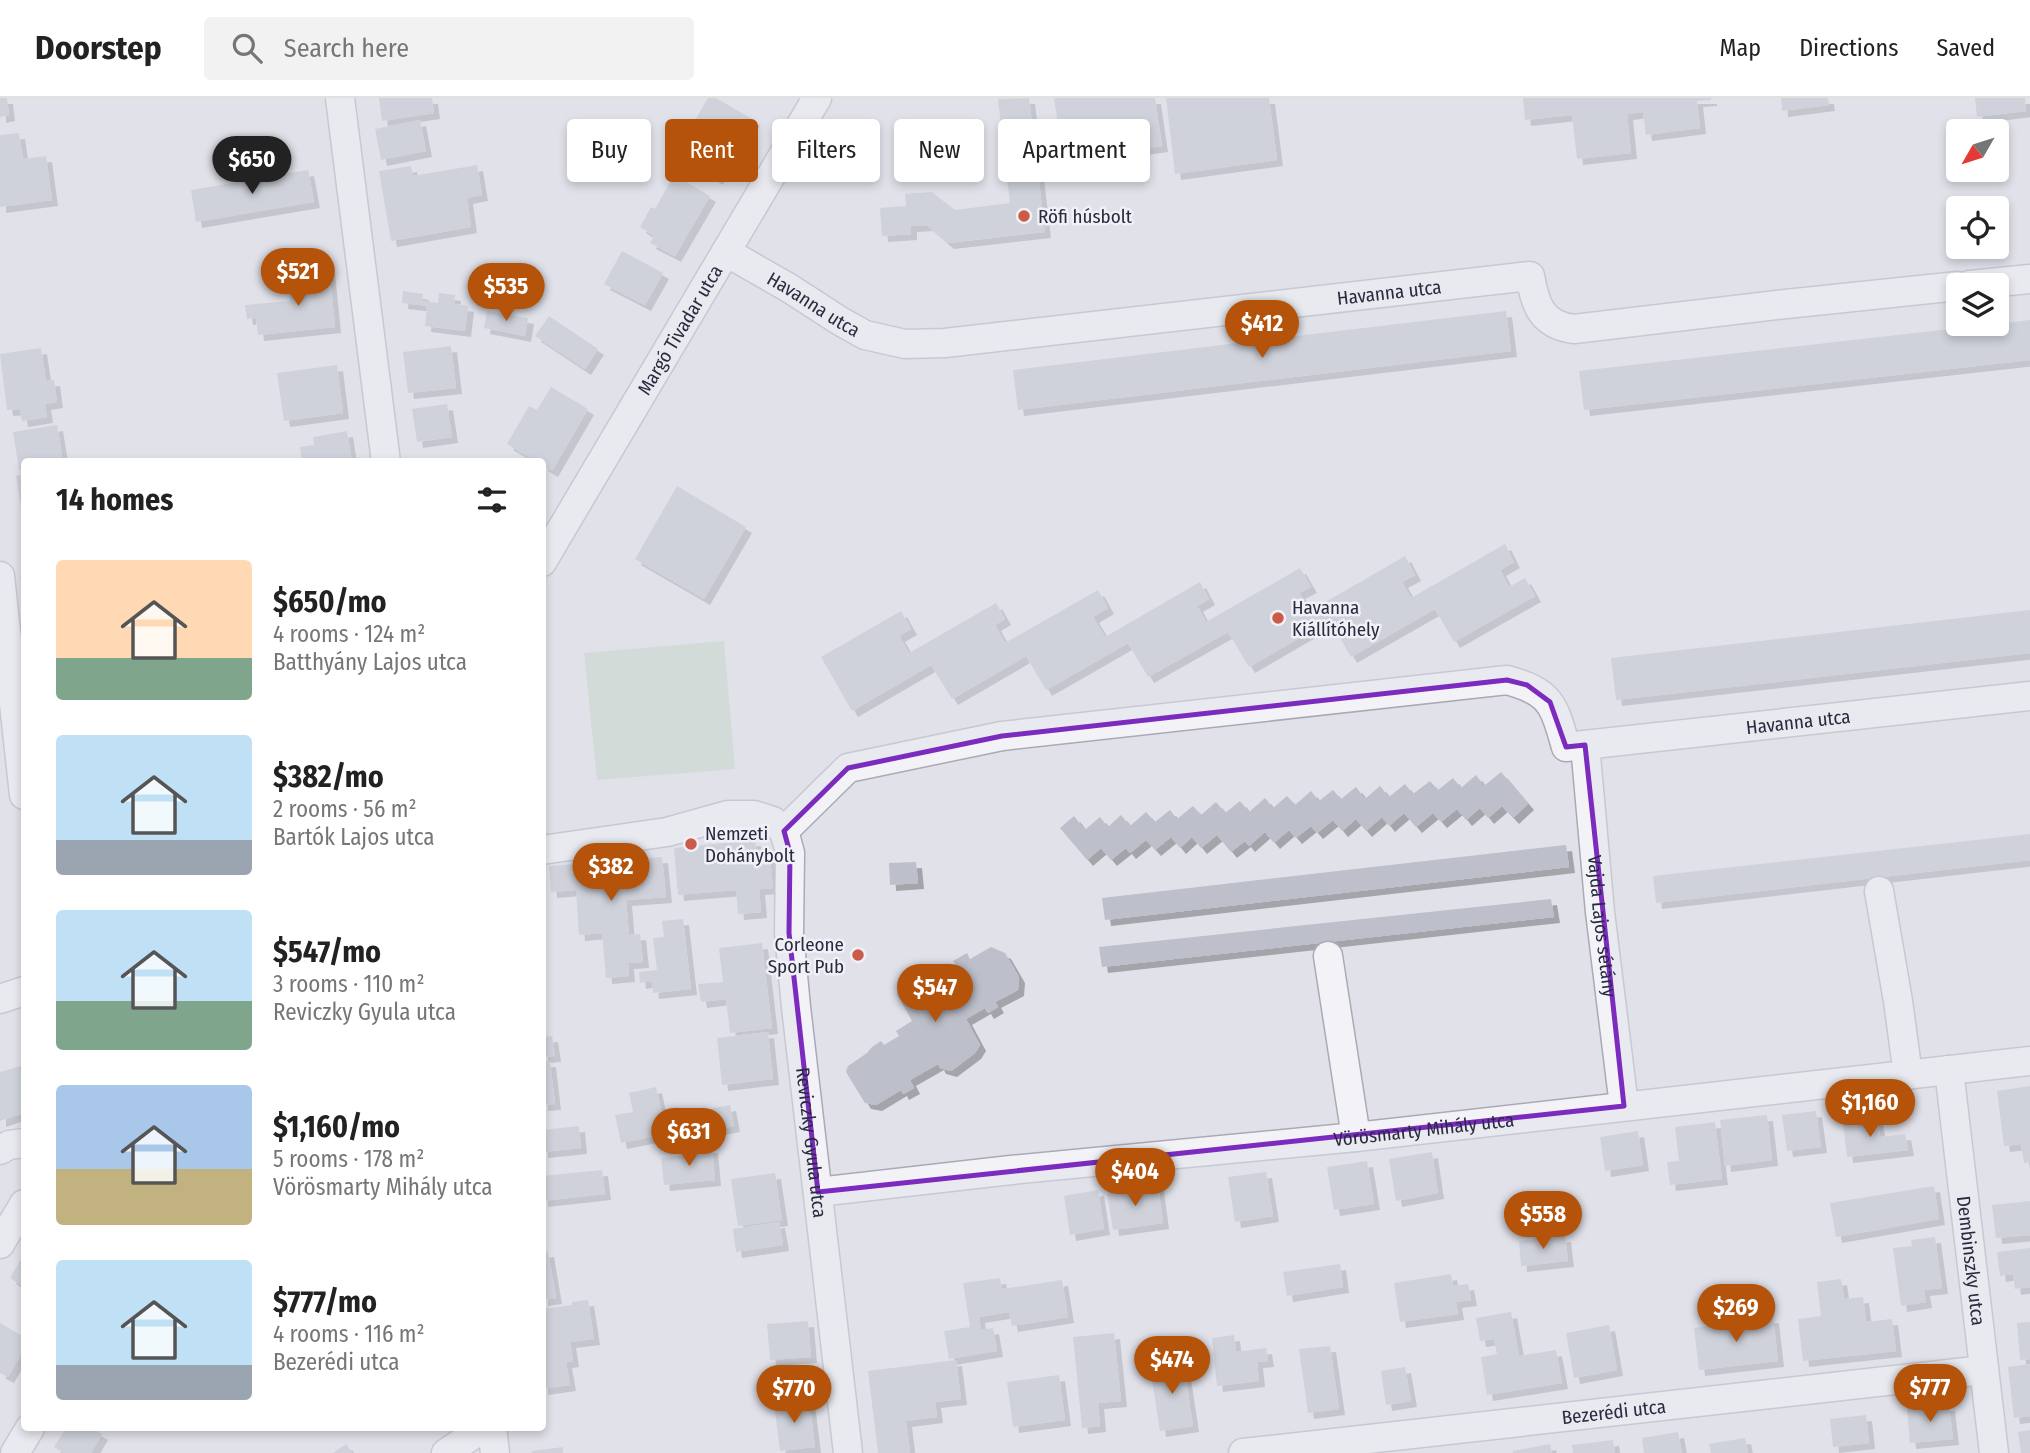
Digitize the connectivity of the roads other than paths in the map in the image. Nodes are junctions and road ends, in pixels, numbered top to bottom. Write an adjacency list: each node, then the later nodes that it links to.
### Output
1 (340, 98): 7 (street)
2 (817, 98): 3 (street, Margó Tivadar utca)
3 (726, 252): 6 (street, Havanna utca); 8 (street, Margó Tivadar utca)
4 (2030, 279): 5 (street)
5 (2009, 281)
6 (1946, 287)
7 (385, 458)
8 (546, 555)
9 (0, 576): 12 (street)
10 (2030, 696): 11 (street, Havanna utca)
11 (1584, 745): 13 (street, Vajda Lajos sétány); 22 (street, Vajda Lajos sétány)
12 (21, 768)
13 (783, 831): 14 (street); 26 (street, Reviczky Gyula utca)
14 (546, 849)
15 (1879, 891): 21 (street)
16 (1328, 956): 23 (street)
17 (21, 992): 18 (street)
18 (0, 999)
19 (2030, 1060): 20 (street, Vörösmarty Mihály utca)
20 (1949, 1070): 21 (street, Vörösmarty Mihály utca); 29 (street, Dembinszky utca)
21 (1908, 1075): 22 (street, Vörösmarty Mihály utca)
22 (1623, 1106): 23 (street, Vörösmarty Mihály utca)
23 (1356, 1137): 26 (street, Vörösmarty Mihály utca)
24 (21, 1143): 25 (street)
25 (0, 1150)
26 (818, 1192): 36 (street, Reviczky Gyula utca)
27 (21, 1209): 28 (street)
28 (0, 1244)
29 (1984, 1370): 37 (street, Bezerédi utca); 38 (street, Dembinszky utca)
30 (28, 1431): 33 (street)
31 (479, 1431): 34 (street)
32 (492, 1431): 35 (street)
33 (15, 1453)
34 (446, 1453)
35 (495, 1453)
36 (848, 1453)
37 (1243, 1453)
38 (1994, 1453)

